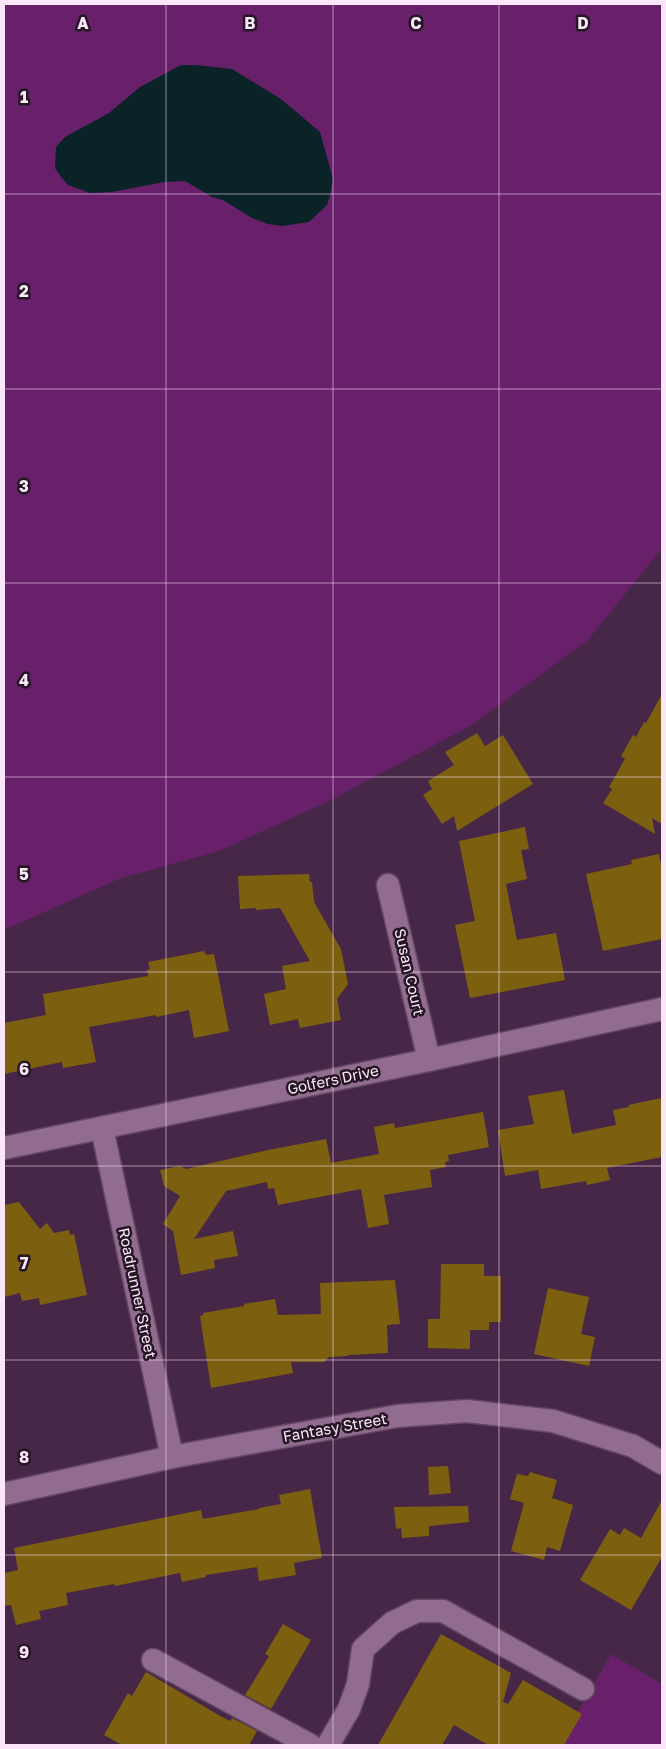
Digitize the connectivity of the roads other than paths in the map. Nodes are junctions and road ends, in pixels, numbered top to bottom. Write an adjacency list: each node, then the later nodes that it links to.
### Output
1 (388, 885): 3 (street, Susan Court)
2 (662, 1009): 3 (street, Golfers Drive)
3 (429, 1060): 4 (street, Golfers Drive)
4 (102, 1128): 5 (street, Golfers Drive); 6 (street, Roadrunner Street)
5 (4, 1148)
6 (172, 1457): 7 (street, Fantasy Street); 8 (street, Fantasy Street)
7 (662, 1463)
8 (4, 1494)
9 (153, 1660): 11 (street)
10 (582, 1689): 12 (street)
11 (310, 1745)
12 (328, 1745)

